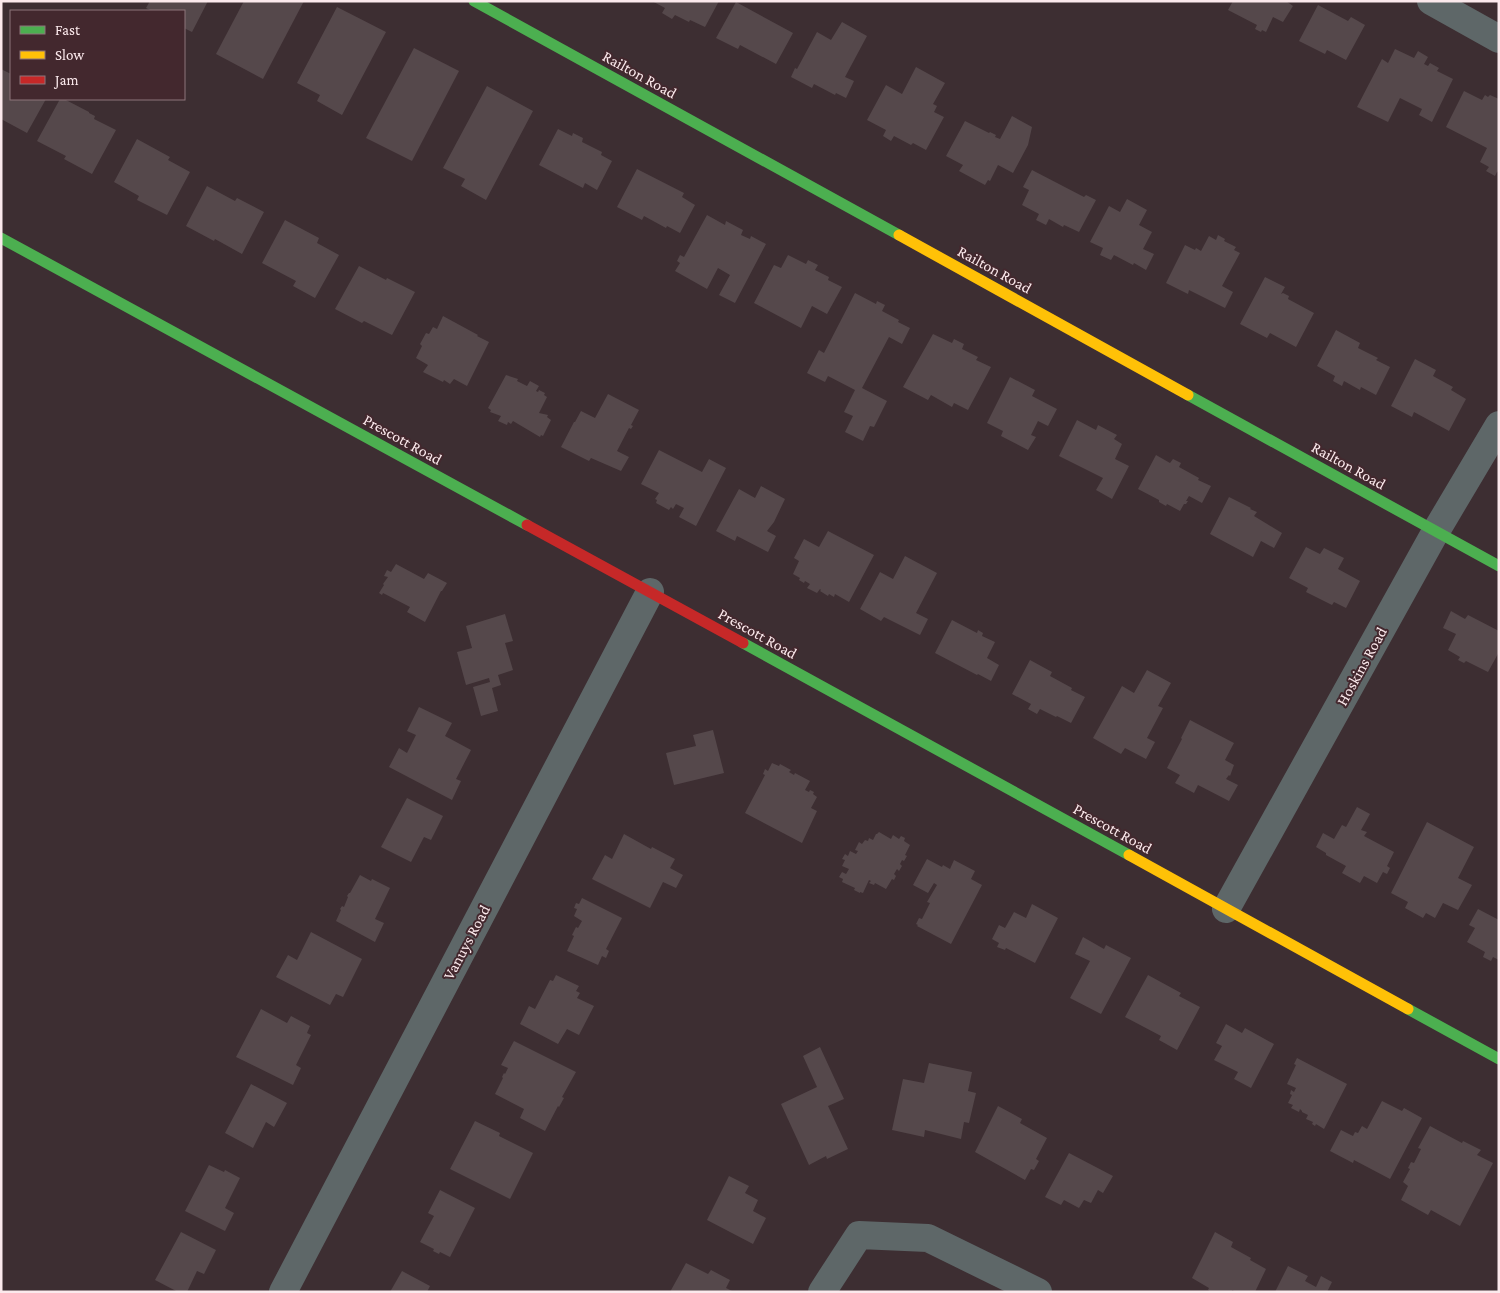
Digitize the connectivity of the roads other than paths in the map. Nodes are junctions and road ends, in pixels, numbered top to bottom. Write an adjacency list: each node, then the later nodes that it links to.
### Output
1 (474, 1): 6 (main road, Railton Road)
2 (1431, 1): 3 (street)
3 (1499, 39)
4 (1, 238): 8 (main road, Prescott Road)
5 (1499, 425): 6 (street, Hoskins Road)
6 (1436, 531): 7 (main road, Railton Road); 9 (street, Hoskins Road)
7 (1499, 566)
8 (650, 592): 9 (main road, Prescott Road); 11 (street, Vanuys Road)
9 (1226, 909): 10 (main road, Prescott Road)
10 (1499, 1059)
11 (283, 1292)
12 (822, 1292): 13 (street)
13 (1038, 1292)

